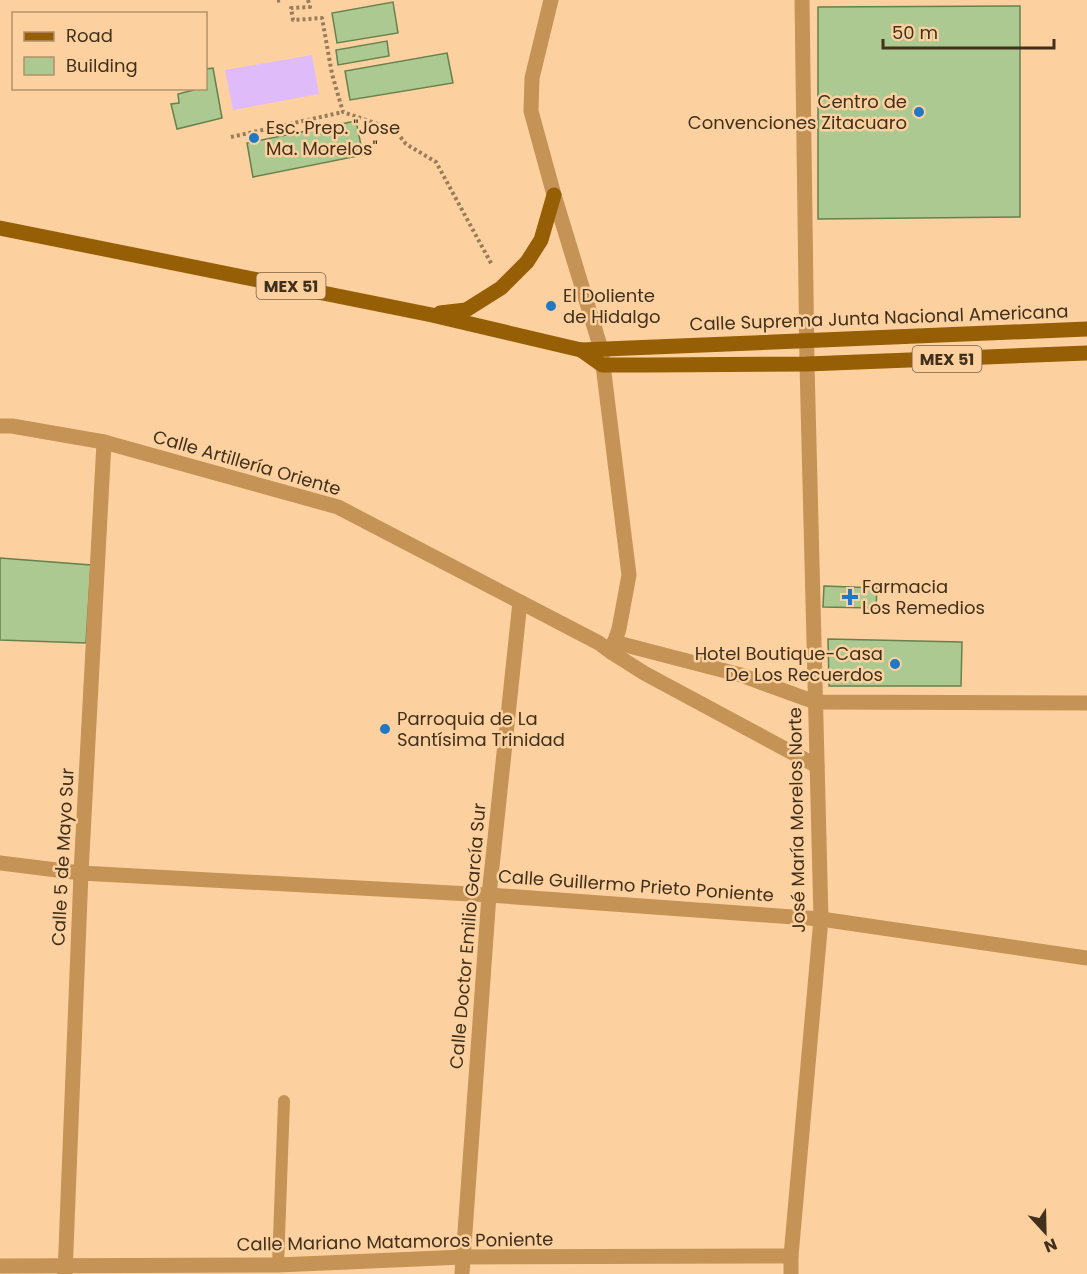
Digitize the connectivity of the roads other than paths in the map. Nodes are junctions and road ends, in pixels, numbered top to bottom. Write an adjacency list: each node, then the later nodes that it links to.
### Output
1 (551, 0): 3 (street)
2 (802, 0): 7 (street, José María Morelos Norte)
3 (554, 195): 5 (main road); 8 (street)
4 (0, 228): 5 (main road, MEX 51)
5 (432, 315): 9 (main road, MEX 51)
6 (1087, 329): 7 (main road, Calle Suprema Junta Nacional Americana / MEX 51)
7 (807, 341): 8 (main road, Calle Suprema Junta Nacional Americana / MEX 51); 11 (street, José María Morelos Norte)
8 (601, 349): 9 (main road, MEX 51); 12 (street)
9 (581, 350): 12 (main road, MEX 51)
10 (1087, 353): 11 (main road, MEX 51)
11 (807, 364): 12 (main road, MEX 51); 17 (street, José María Morelos Norte)
12 (602, 365): 16 (street)
13 (0, 426): 14 (street, Calle Artillería Oriente)
14 (104, 442): 15 (street, Calle Artillería Oriente); 21 (street, Calle 5 de Mayo Sur)
15 (520, 602): 16 (street, Calle Artillería Oriente); 22 (street, Calle Doctor Emilio García Sur)
16 (608, 646): 17 (street, Calle Artillería Oriente); 19 (street)
17 (815, 702): 18 (street, Calle Artillería Oriente); 19 (street, José María Morelos Norte)
18 (1087, 703)
19 (817, 766): 23 (street, José María Morelos Norte)
20 (0, 863): 21 (street, Calle Guillermo Prieto Poniente)
21 (81, 873): 22 (street, Calle Guillermo Prieto Poniente); 30 (street, Calle 5 de Mayo Sur)
22 (489, 896): 23 (street, Calle Guillermo Prieto Poniente); 27 (street, Calle Doctor Emilio García Sur)
23 (821, 919): 24 (street, Calle Guillermo Prieto Poniente); 26 (street, José María Morelos Norte)
24 (1087, 958)
25 (284, 1101): 28 (lane)
26 (791, 1256): 27 (street, Calle Mariano Matamoros Poniente); 32 (street, José María Morelos Norte)
27 (463, 1257): 28 (street, Calle Mariano Matamoros Poniente); 31 (street, Calle Doctor Emilio García Sur)
28 (278, 1265): 30 (street, Calle Mariano Matamoros Poniente)
29 (0, 1266): 30 (street, Calle Mariano Matamoros Poniente)
30 (65, 1270)
31 (462, 1274)
32 (791, 1274)

